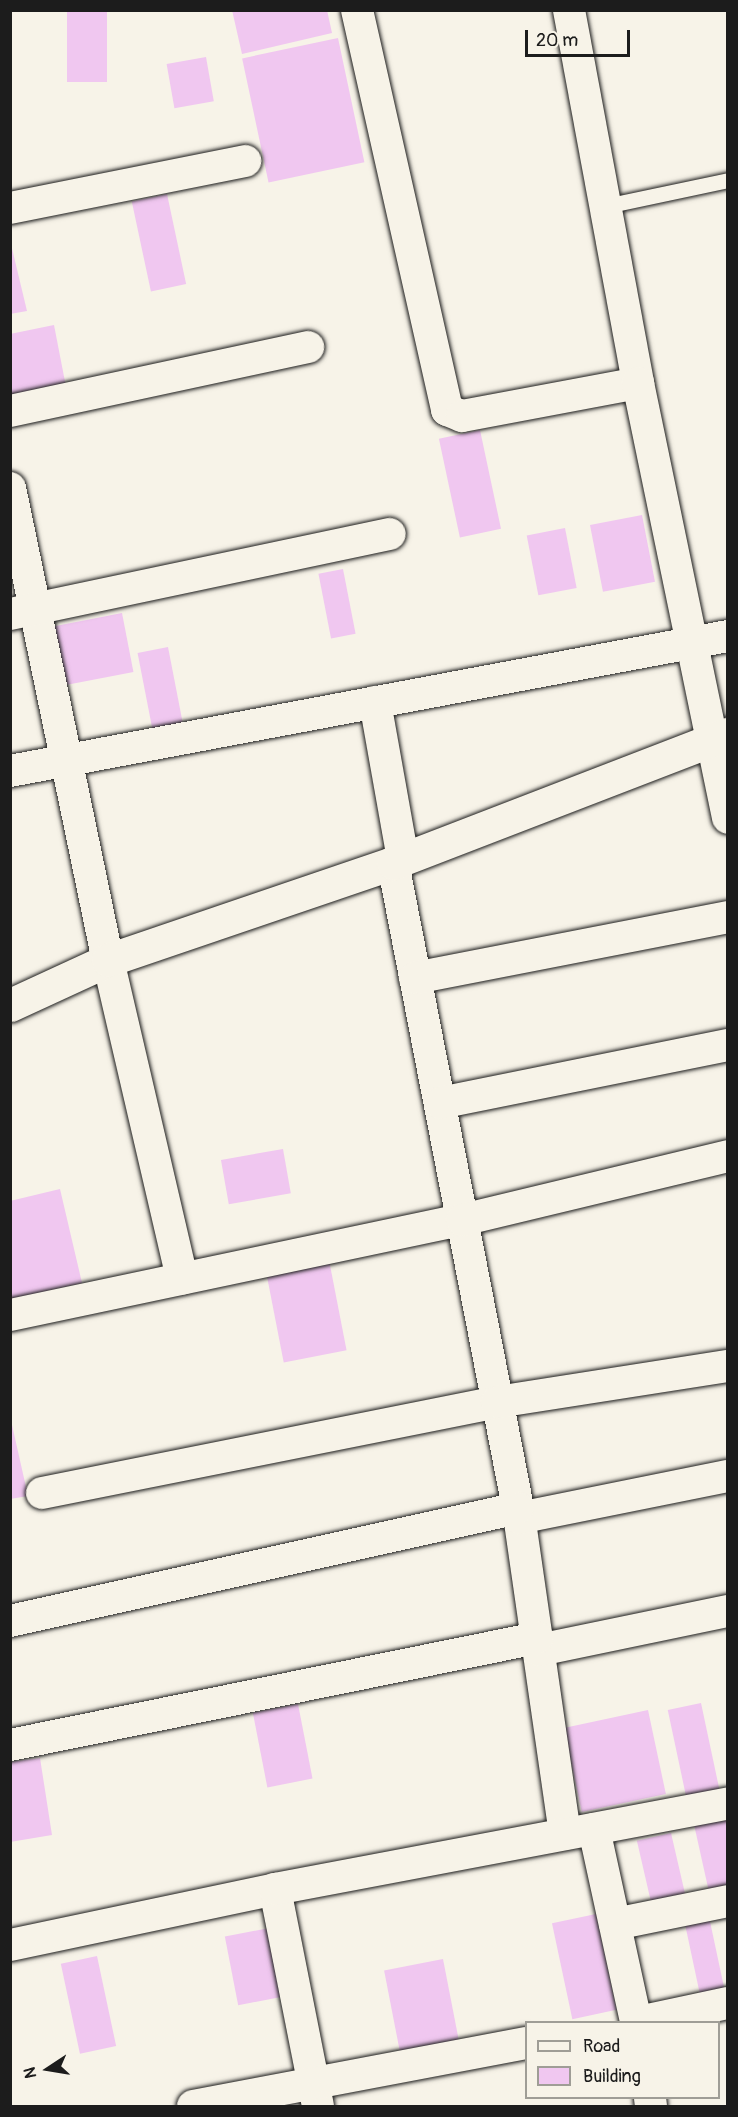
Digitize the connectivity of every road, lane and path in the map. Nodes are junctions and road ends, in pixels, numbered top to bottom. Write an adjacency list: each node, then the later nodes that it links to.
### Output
1 (357, 10): 8 (street)
2 (569, 10): 5 (street)
3 (245, 161): 6 (street)
4 (728, 180): 5 (lane)
5 (605, 206): 8 (street)
6 (10, 207)
7 (308, 346): 9 (street)
8 (638, 383): 14 (street)
9 (10, 411)
10 (10, 488): 12 (street)
11 (390, 534): 12 (street)
12 (23, 611): 17 (street)
13 (728, 636): 14 (street)
14 (692, 644): 15 (street); 16 (street)
15 (375, 702): 17 (street); 20 (street)
16 (720, 737): 19 (street); 20 (street)
17 (66, 760): 18 (street); 22 (street)
18 (10, 771)
19 (728, 818)
20 (398, 861): 22 (street); 23 (street)
21 (728, 917): 23 (street)
22 (108, 960): 24 (street); 29 (street)
23 (415, 978): 26 (street)
24 (10, 1005)
25 (728, 1045): 26 (street)
26 (440, 1104): 28 (street)
27 (728, 1156): 28 (street)
28 (462, 1220): 29 (street); 32 (street)
29 (182, 1279): 30 (street)
30 (10, 1315)
31 (728, 1366): 32 (street)
32 (497, 1402): 34 (street); 35 (street)
33 (728, 1476): 35 (street)
34 (42, 1493)
35 (519, 1513): 37 (street); 38 (street)
36 (728, 1611): 38 (street)
37 (10, 1621)
38 (538, 1644): 39 (street); 41 (street)
39 (10, 1745)
40 (728, 1803): 41 (street)
41 (580, 1832): 42 (street); 44 (street)
42 (275, 1889): 45 (street); 50 (street)
43 (728, 1901): 44 (street)
44 (615, 1924): 47 (street)
45 (10, 1945)
46 (728, 2003): 48 (street)
47 (637, 2021)
48 (642, 2021)
49 (525, 2043): 50 (street)
50 (315, 2095): 51 (street)
51 (193, 2106)

